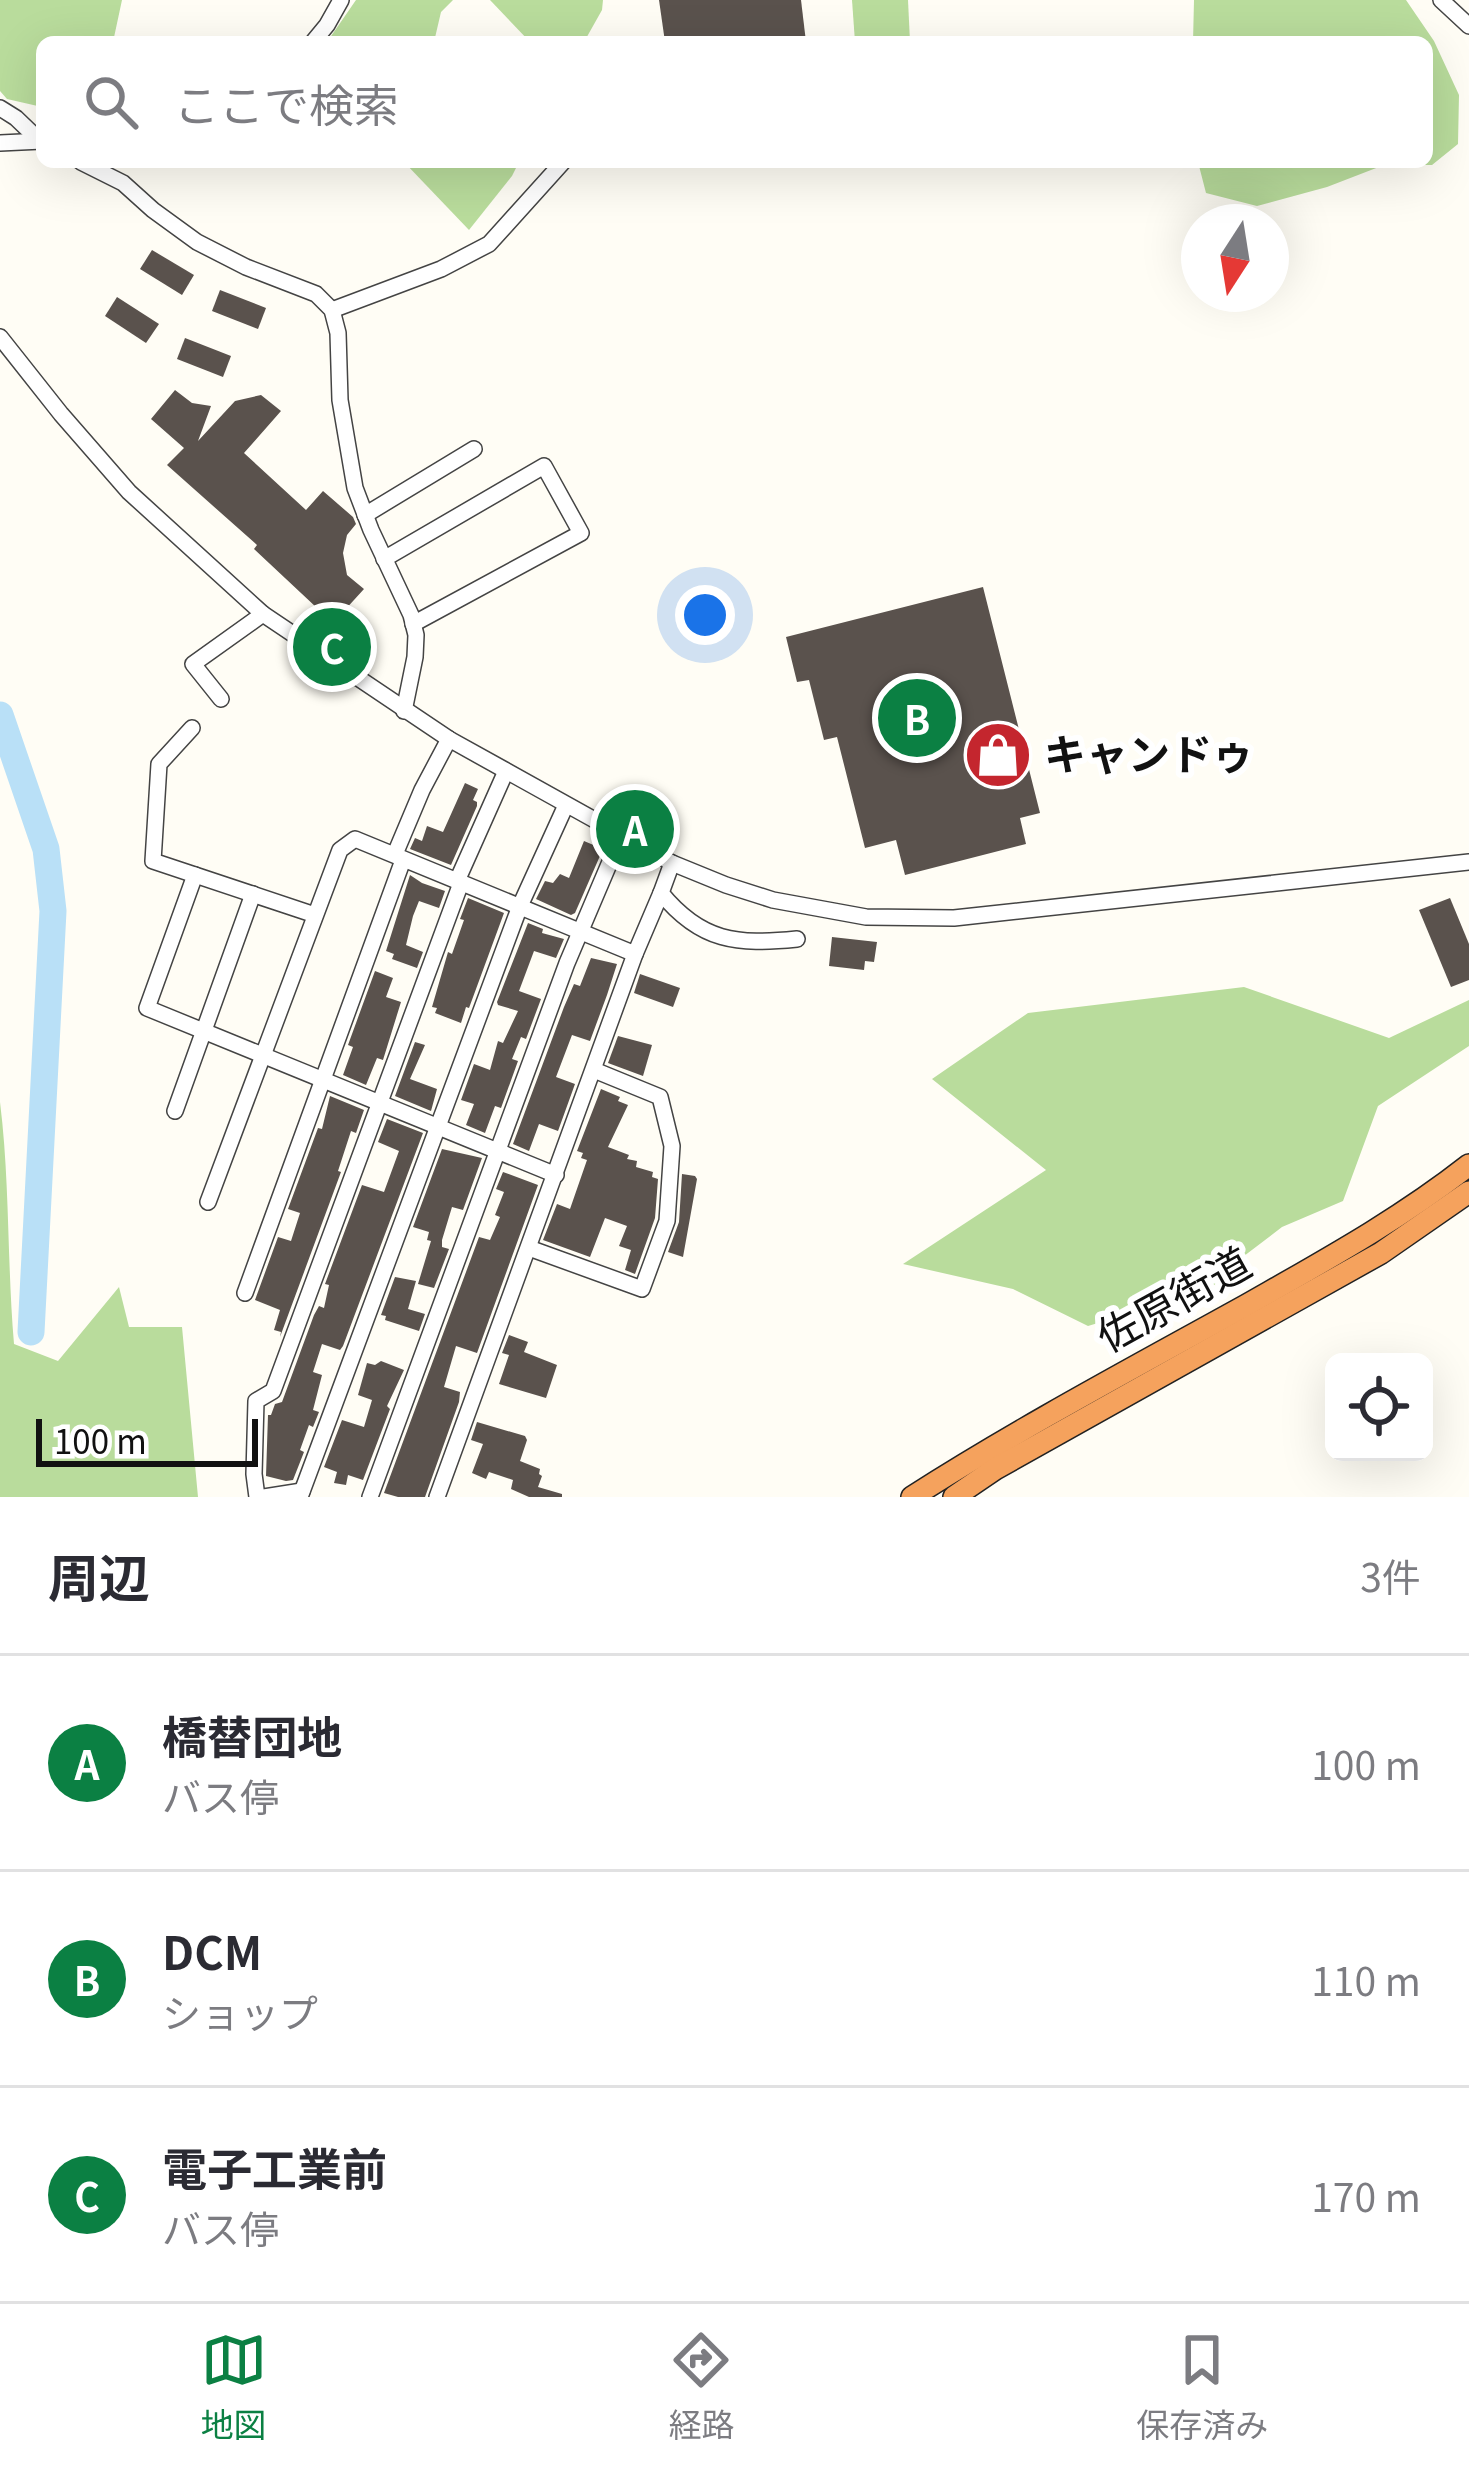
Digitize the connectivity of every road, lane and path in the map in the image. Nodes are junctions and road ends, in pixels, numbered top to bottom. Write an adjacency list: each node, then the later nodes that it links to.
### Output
1 (341, 0): 4 (street)
2 (1441, 0): 3 (street)
3 (1469, 26)
4 (318, 36)
5 (0, 108): 6 (street)
6 (36, 137)
7 (36, 142): 8 (street)
8 (0, 143)
9 (93, 168): 11 (street)
10 (558, 168): 11 (street)
11 (332, 310): 14 (street)
12 (0, 337): 16 (street)
13 (474, 449): 14 (street)
14 (365, 515): 15 (street)
15 (384, 559): 17 (street); 17 (street)
16 (263, 614): 18 (street); 19 (street)
17 (413, 624): 19 (street)
18 (221, 699)
19 (404, 711): 21 (street)
20 (191, 728): 28 (street)
21 (449, 739): 22 (street); 25 (street)
22 (506, 771): 23 (street); 29 (street)
23 (566, 805): 24 (street); 32 (street)
24 (621, 836): 27 (street); 34 (street)
25 (399, 857): 29 (street); 33 (street); 40 (street)
26 (1469, 862): 27 (street)
27 (672, 863): 30 (street)
28 (195, 875): 31 (street); 37 (street)
29 (459, 882): 32 (street); 41 (street)
30 (661, 893): 35 (street); 36 (street)
31 (253, 894): 33 (street); 37 (street)
32 (520, 906): 34 (street); 43 (street)
33 (315, 915): 38 (street)
34 (580, 931): 36 (street); 44 (street)
35 (797, 939)
36 (635, 954): 39 (street)
37 (204, 1031): 38 (street); 42 (street)
38 (263, 1055): 40 (street); 48 (street)
39 (594, 1070): 46 (street); 49 (street)
40 (322, 1079): 41 (street); 51 (street)
41 (380, 1101): 43 (street); 54 (street)
42 (175, 1111)
43 (438, 1126): 44 (street); 53 (street)
44 (499, 1151): 46 (street); 55 (street)
45 (1469, 1165): 50 (highway, 佐原街道)
46 (556, 1175): 49 (street)
47 (1469, 1192): 50 (highway, 佐原街道)
48 (208, 1202)
49 (529, 1248): 56 (street)
50 (1312, 1280): 52 (highway, 佐原街道)
51 (244, 1293)
52 (990, 1460): 57 (highway, 佐原街道); 58 (highway, 佐原街道)
53 (301, 1494): 54 (street)
54 (261, 1497)
55 (370, 1497)
56 (437, 1497)
57 (912, 1497)
58 (954, 1497)

